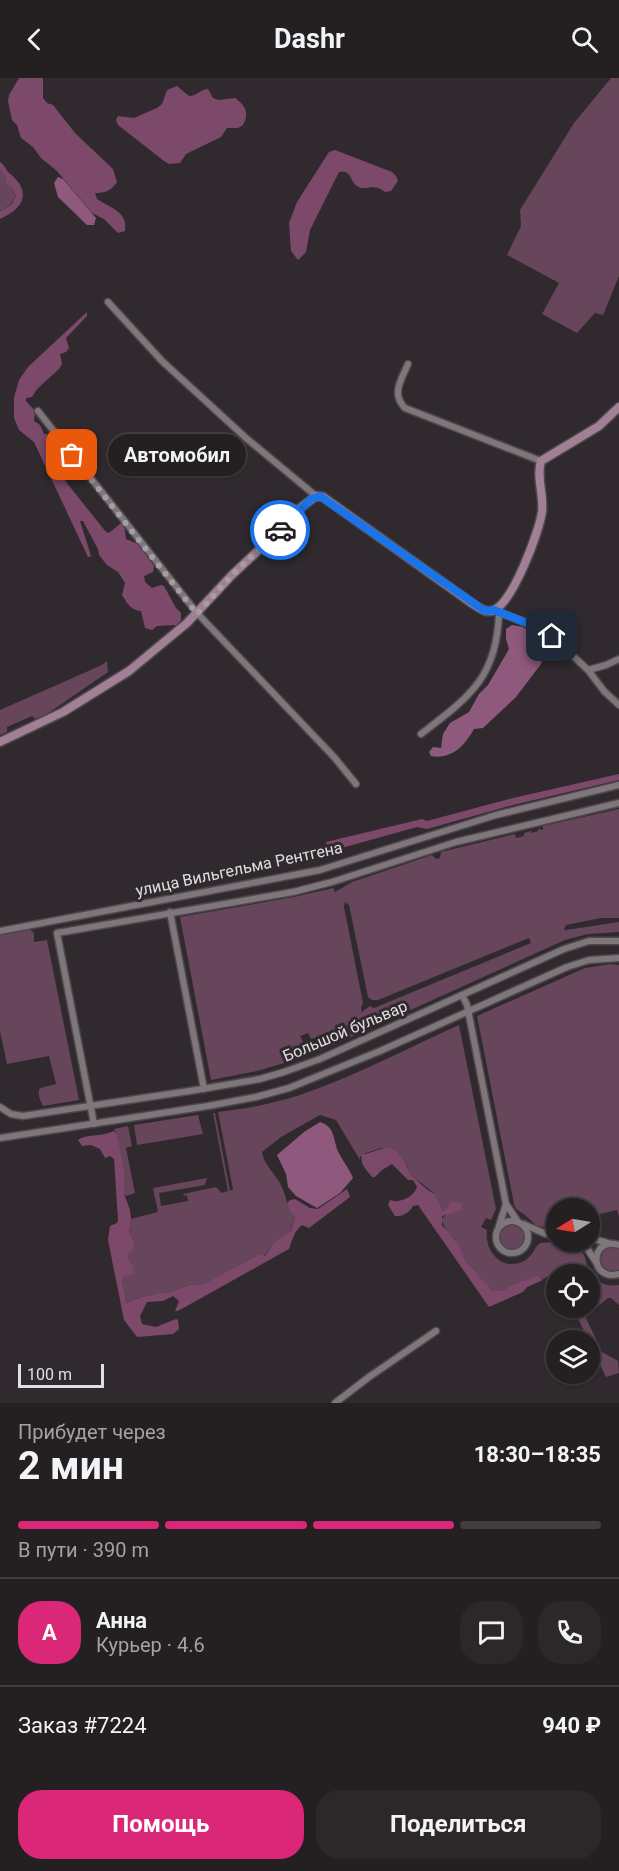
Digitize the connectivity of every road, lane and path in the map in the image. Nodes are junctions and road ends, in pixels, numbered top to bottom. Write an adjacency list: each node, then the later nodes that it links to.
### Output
1 (108, 302): 6 (street)
2 (408, 364): 5 (street)
3 (619, 407): 5 (street)
4 (38, 411): 8 (street)
5 (542, 461): 7 (street)
6 (316, 496): 7 (street); 8 (street)
7 (496, 612): 10 (street); 12 (street)
8 (197, 614): 13 (street); 14 (street)
9 (619, 660): 10 (street)
10 (588, 670): 11 (street)
11 (619, 705)
12 (421, 734)
13 (0, 742)
14 (356, 784)
15 (619, 785): 18 (street, улица Вильгельма Рентгена)
16 (619, 803): 17 (street, улица Вильгельма Рентгена)
17 (170, 912): 23 (street); 24 (street, улица Вильгельма Рентгена)
18 (0, 930)
19 (619, 941): 21 (street, Большой бульвар)
20 (619, 958): 22 (street, Большой бульвар)
21 (462, 995): 22 (street); 23 (street, Большой бульвар)
22 (468, 1012): 26 (street, Большой бульвар); 28 (street)
23 (204, 1089): 24 (street, Большой бульвар)
24 (91, 1106): 25 (street, Большой бульвар); 26 (street)
25 (0, 1107)
26 (94, 1124): 27 (street, Большой бульвар)
27 (0, 1138)
28 (506, 1204): 29 (street); 30 (street)
29 (520, 1223): 30 (street); 31 (street); 33 (street)
30 (499, 1226): 33 (street)
31 (546, 1234): 33 (street)
32 (600, 1241): 34 (street)
33 (528, 1242)
34 (608, 1244): 35 (street); 37 (street)
35 (619, 1245)
36 (589, 1252): 37 (street)
37 (597, 1264)
38 (600, 1271): 39 (street)
39 (619, 1274)
40 (436, 1331): 41 (street)
41 (335, 1403)

